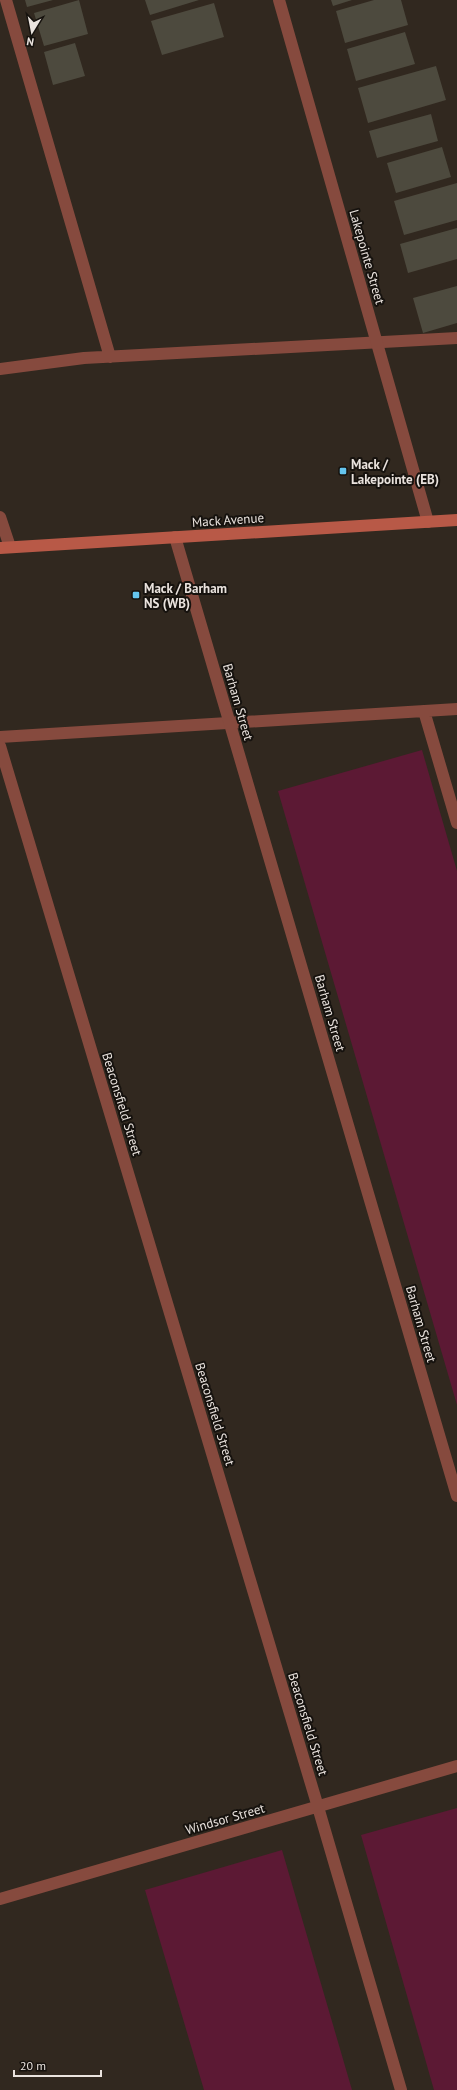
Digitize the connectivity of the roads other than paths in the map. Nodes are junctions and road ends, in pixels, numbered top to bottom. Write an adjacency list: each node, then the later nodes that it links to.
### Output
1 (6, 0): 5 (street)
2 (279, 0): 4 (street, Lakepointe Street)
3 (457, 338): 4 (street)
4 (377, 344): 5 (street); 9 (street, Lakepointe Street)
5 (110, 357): 6 (street)
6 (0, 369)
7 (0, 517): 11 (street)
8 (457, 520): 9 (main road, Mack Avenue)
9 (428, 522): 10 (main road, Mack Avenue)
10 (175, 537): 11 (main road, Mack Avenue); 14 (street, Barham Street)
11 (5, 548)
12 (457, 709): 13 (street)
13 (424, 711): 14 (street); 17 (street)
14 (230, 723): 15 (street); 18 (street, Barham Street)
15 (0, 737)
16 (0, 746): 20 (street, Beaconsfield Street)
17 (457, 823)
18 (457, 1496)
19 (457, 1766): 20 (street, Windsor Street)
20 (318, 1807): 21 (street, Windsor Street); 22 (street, Beaconsfield Street)
21 (0, 1899)
22 (401, 2090)

